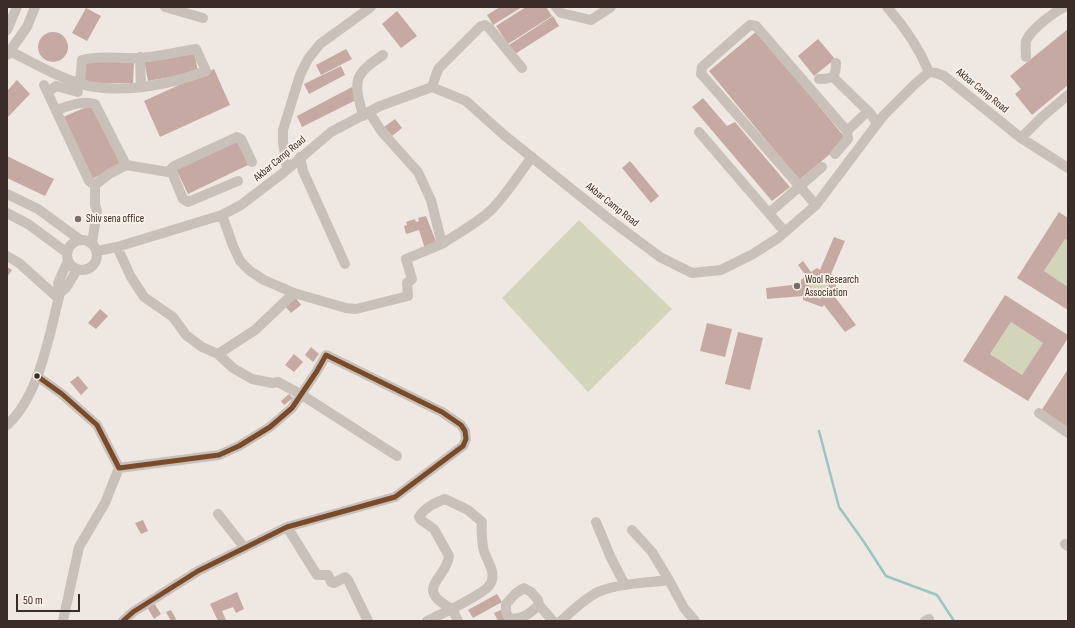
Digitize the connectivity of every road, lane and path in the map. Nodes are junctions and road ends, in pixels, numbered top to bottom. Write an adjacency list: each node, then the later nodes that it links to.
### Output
1 (16, 7): 10 (street)
2 (35, 7): 11 (street)
3 (165, 7): 9 (street)
4 (371, 7): 38 (street)
5 (556, 7): 6 (street)
6 (611, 7)
7 (887, 7): 17 (street)
8 (1065, 7): 13 (street)
9 (203, 18)
10 (7, 30)
11 (8, 53): 21 (street)
12 (383, 55): 26 (street)
13 (1026, 57)
14 (140, 58): 21 (street); 22 (street); 22 (street)
15 (836, 63): 18 (street)
16 (522, 68): 20 (street)
17 (930, 72): 27 (street, Akbar Camp Road); 30 (street, Akbar Camp Road)
18 (833, 77): 19 (street); 25 (street)
19 (819, 79)
20 (432, 86): 26 (street, Akbar Camp Road); 33 (street, Akbar Camp Road)
21 (79, 87): 22 (street); 24 (street)
22 (141, 87)
23 (1068, 95): 30 (street)
24 (56, 110): 35 (street); 41 (street)
25 (868, 111): 27 (street); 28 (street)
26 (366, 114): 32 (street, Akbar Camp Road); 52 (street)
27 (877, 124): 44 (street, Akbar Camp Road)
28 (847, 131): 31 (street); 42 (street)
29 (699, 132): 47 (street)
30 (1021, 138): 37 (street, Akbar Camp Road)
31 (835, 154)
32 (300, 157): 38 (street, Akbar Camp Road); 56 (street)
33 (532, 157): 50 (street, Akbar Camp Road); 52 (street)
34 (252, 162): 39 (street)
35 (126, 165): 39 (street); 41 (street)
36 (822, 167): 42 (street)
37 (1068, 168)
38 (287, 169): 48 (street, Akbar Camp Road)
39 (170, 170): 40 (street)
40 (238, 181)
41 (95, 186): 51 (street)
42 (800, 187): 44 (street); 47 (street)
43 (7, 194): 45 (street)
44 (816, 205): 50 (street, Akbar Camp Road)
45 (38, 209): 49 (street); 51 (street)
46 (7, 213): 49 (street)
47 (769, 213): 50 (street)
48 (222, 215): 53 (street, Akbar Camp Road); 58 (street)
49 (28, 224): 55 (street)
50 (785, 232)
51 (88, 243): 53 (street, Akbar Camp Road); 55 (street); 57 (street)
52 (442, 244): 58 (street)
53 (117, 247): 60 (street)
54 (7, 256): 59 (street)
55 (67, 256): 57 (street); 59 (street)
56 (345, 264)
57 (77, 270): 59 (street)
58 (294, 293): 60 (street)
59 (59, 296): 61 (street)
60 (218, 354): 62 (street)
61 (37, 376): 64 (street); 67 (street)
62 (302, 395): 66 (street); 67 (street); 70 (street)
63 (1039, 413): 65 (street)
64 (7, 425)
65 (1068, 433)
66 (397, 456)
67 (119, 468): 77 (street)
68 (218, 514): 72 (street)
69 (596, 522): 74 (street)
70 (287, 527): 72 (street); 79 (street)
71 (632, 530): 73 (street)
72 (244, 547): 78 (street)
73 (669, 580): 74 (street); 84 (street)
74 (625, 585): 83 (street)
75 (539, 605): 82 (street)
76 (452, 609): 76 (street); 80 (street); 81 (street)
77 (63, 621)
78 (123, 621)
79 (368, 621)
80 (427, 621)
81 (458, 621)
82 (553, 621)
83 (561, 621)
84 (695, 621)

